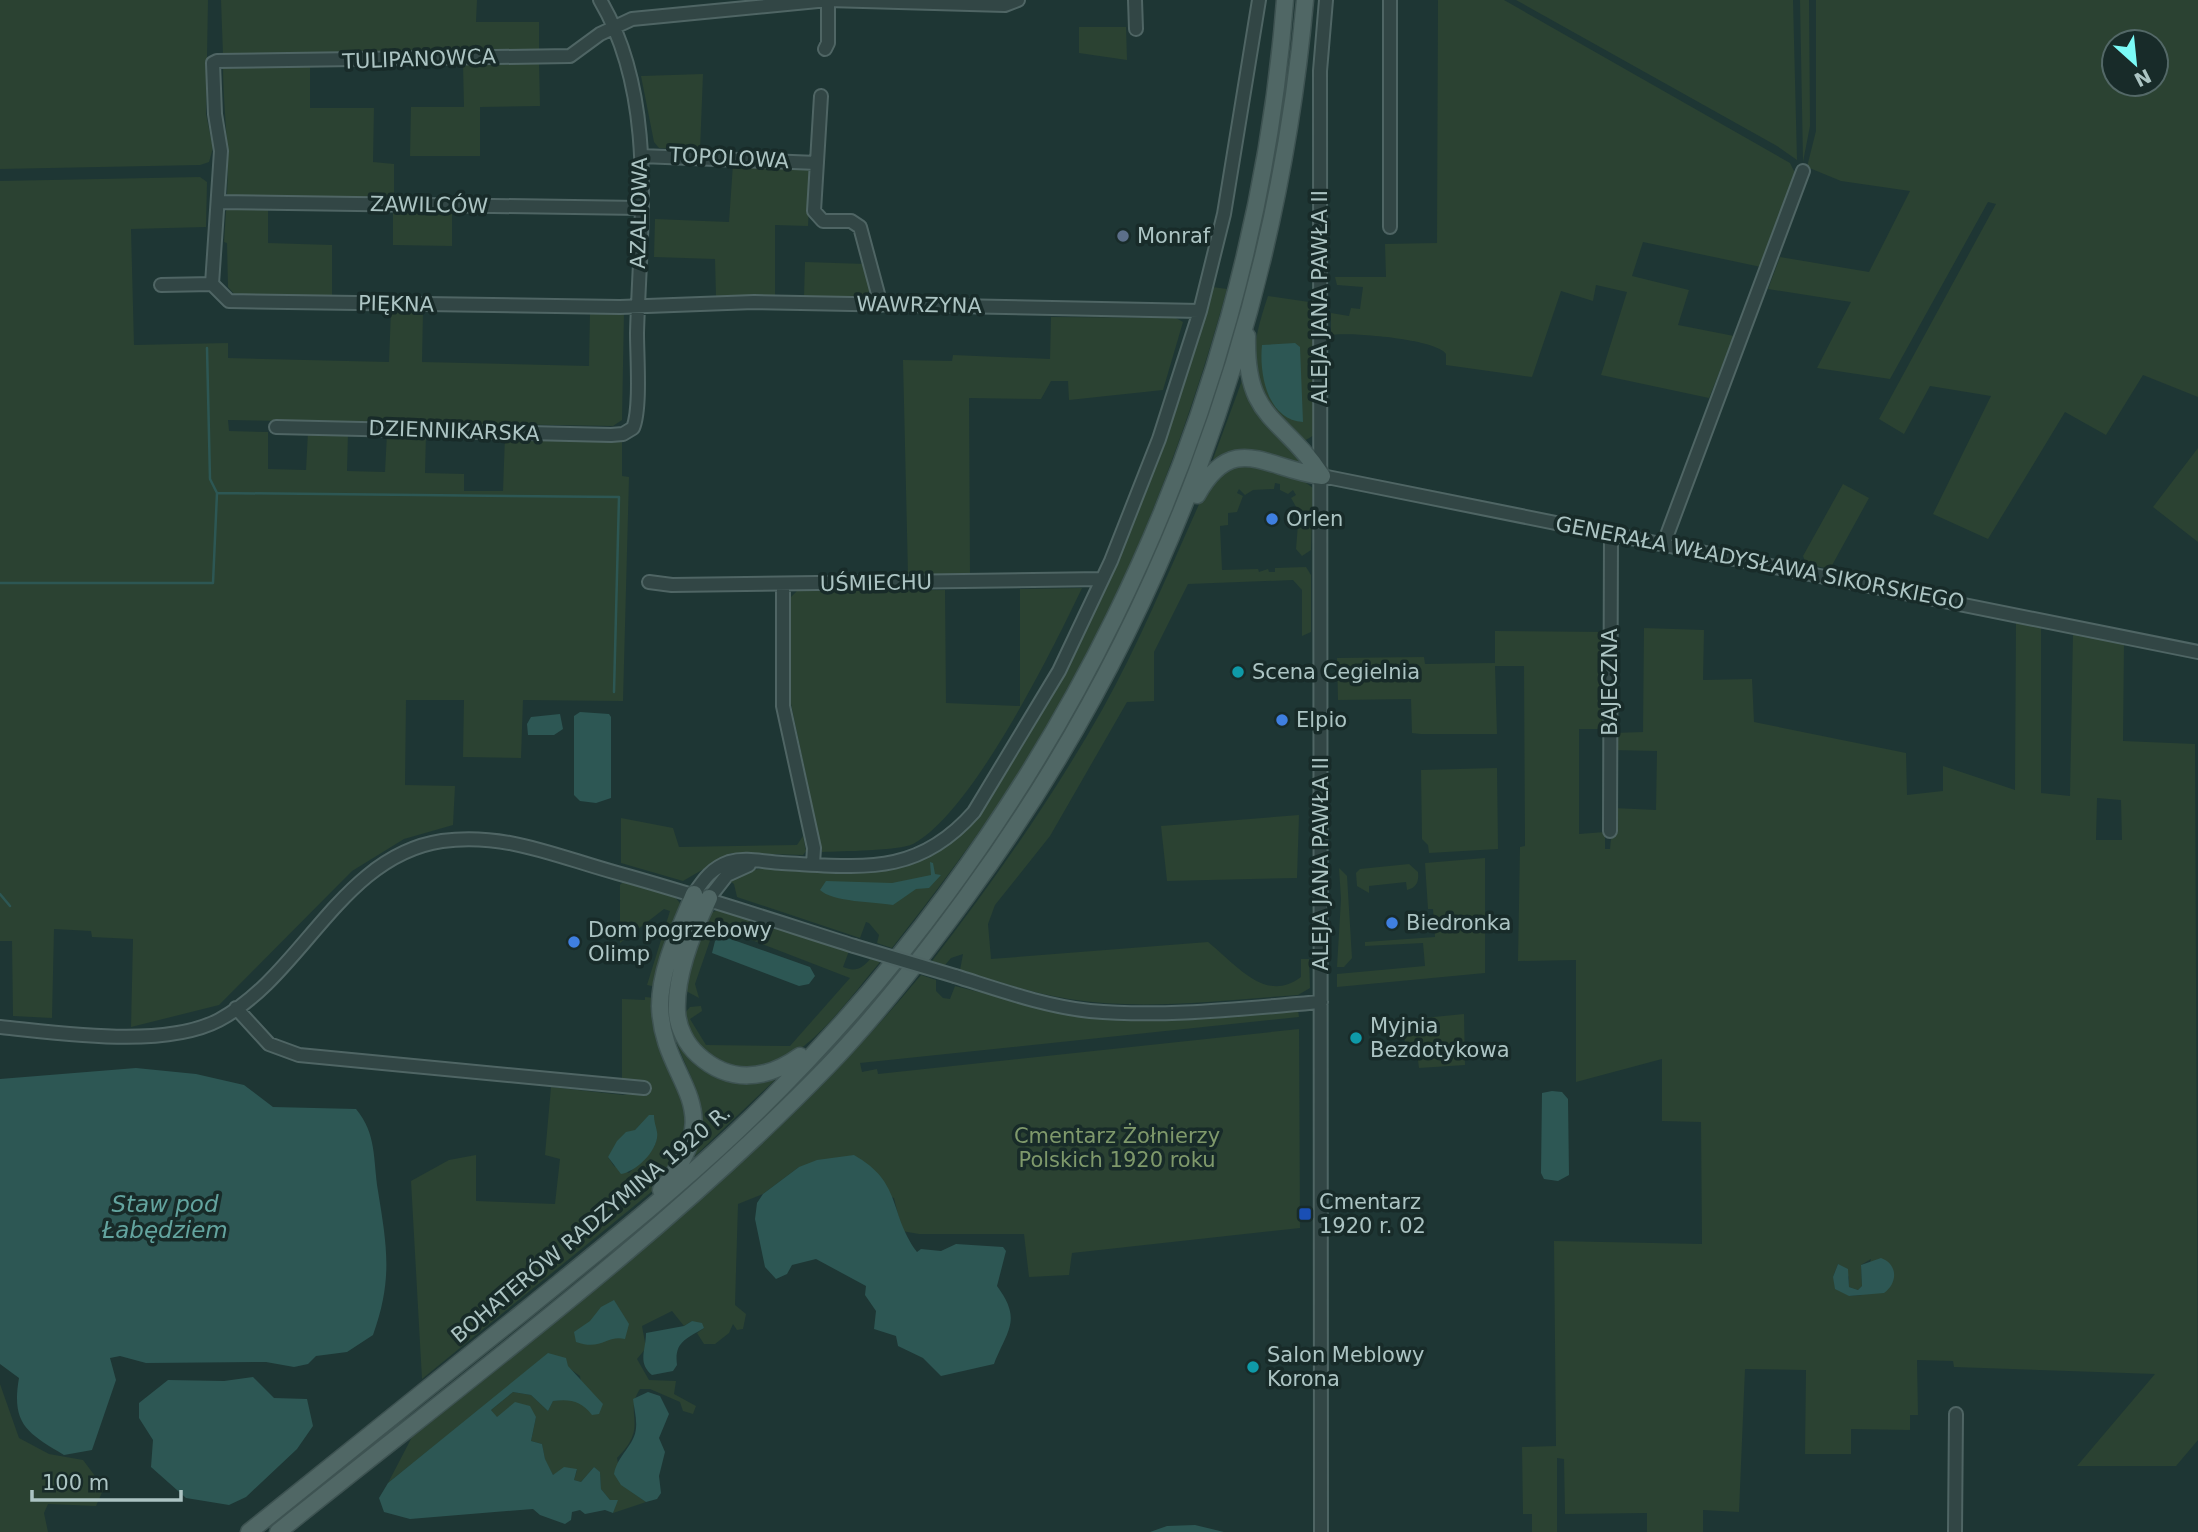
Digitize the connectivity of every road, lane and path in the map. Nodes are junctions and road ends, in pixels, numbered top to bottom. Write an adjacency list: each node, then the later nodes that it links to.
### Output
1 (600, 0): 11 (street, AZALIOWA)
2 (828, 0): 3 (street, TULIPANOWCA); 10 (street, TULIPANOWCA); 13 (street)
3 (1018, 0)
4 (1135, 0): 12 (street)
5 (1259, 0): 25 (street)
6 (1285, 0): 42 (main road, BOHATERÓW RADZYMINA 1920 R.)
7 (1305, 0): 26 (main road)
8 (1326, 0): 29 (street, ALEJA JANA PAWŁA II)
9 (1390, 0): 20 (street)
10 (713, 6): 11 (street, TULIPANOWCA)
11 (615, 26): 15 (street, AZALIOWA); 18 (street, TULIPANOWCA)
12 (1136, 29)
13 (825, 50)
14 (821, 96): 16 (street)
15 (641, 156): 16 (street, TOPOLOWA); 19 (street, AZALIOWA)
16 (817, 163): 23 (street)
17 (1803, 171): 32 (street)
18 (218, 202): 19 (street, ZAWILCÓW); 21 (street)
19 (640, 208): 24 (street, AZALIOWA)
20 (1390, 227)
21 (212, 284): 22 (street); 24 (street, PIĘKNA)
22 (161, 285)
23 (881, 305): 24 (street, WAWRZYNA); 25 (street, WAWRZYNA)
24 (638, 307): 28 (street, AZALIOWA)
25 (1200, 311): 33 (street)
26 (1248, 319): 29 (main road); 31 (main road)
27 (276, 427): 28 (street, DZIENNIKARSKA)
28 (630, 431)
29 (1322, 476): 30 (street, GENERAŁA WŁADYSŁAWA SIKORSKIEGO); 31 (main road); 40 (street, ALEJA JANA PAWŁA II)
30 (1611, 532): 32 (street, GENERAŁA WŁADYSŁAWA SIKORSKIEGO); 37 (street, BAJECZNA)
31 (1172, 538): 48 (main road, BOHATERÓW RADZYMINA 1920 R.)
32 (1664, 543): 36 (street, GENERAŁA WŁADYSŁAWA SIKORSKIEGO)
33 (1102, 579): 35 (street, UŚMIECHU); 38 (street)
34 (649, 582): 35 (street, UŚMIECHU)
35 (783, 584): 38 (street)
36 (2198, 652)
37 (1610, 831)
38 (813, 864): 39 (street)
39 (701, 896): 40 (street, bridge); 41 (street); 42 (main road); 45 (main road)
40 (1321, 1002): 49 (street, ALEJA JANA PAWŁA II)
41 (236, 1008): 43 (street); 44 (street)
42 (850, 1013): 45 (main road, BOHATERÓW RADZYMINA 1920 R.)
43 (0, 1027)
44 (644, 1088)
45 (633, 1222): 47 (main road, BOHATERÓW RADZYMINA 1920 R.)
46 (1956, 1415): 50 (street)
47 (249, 1532)
48 (278, 1532)
49 (1321, 1532)
50 (1955, 1532)

